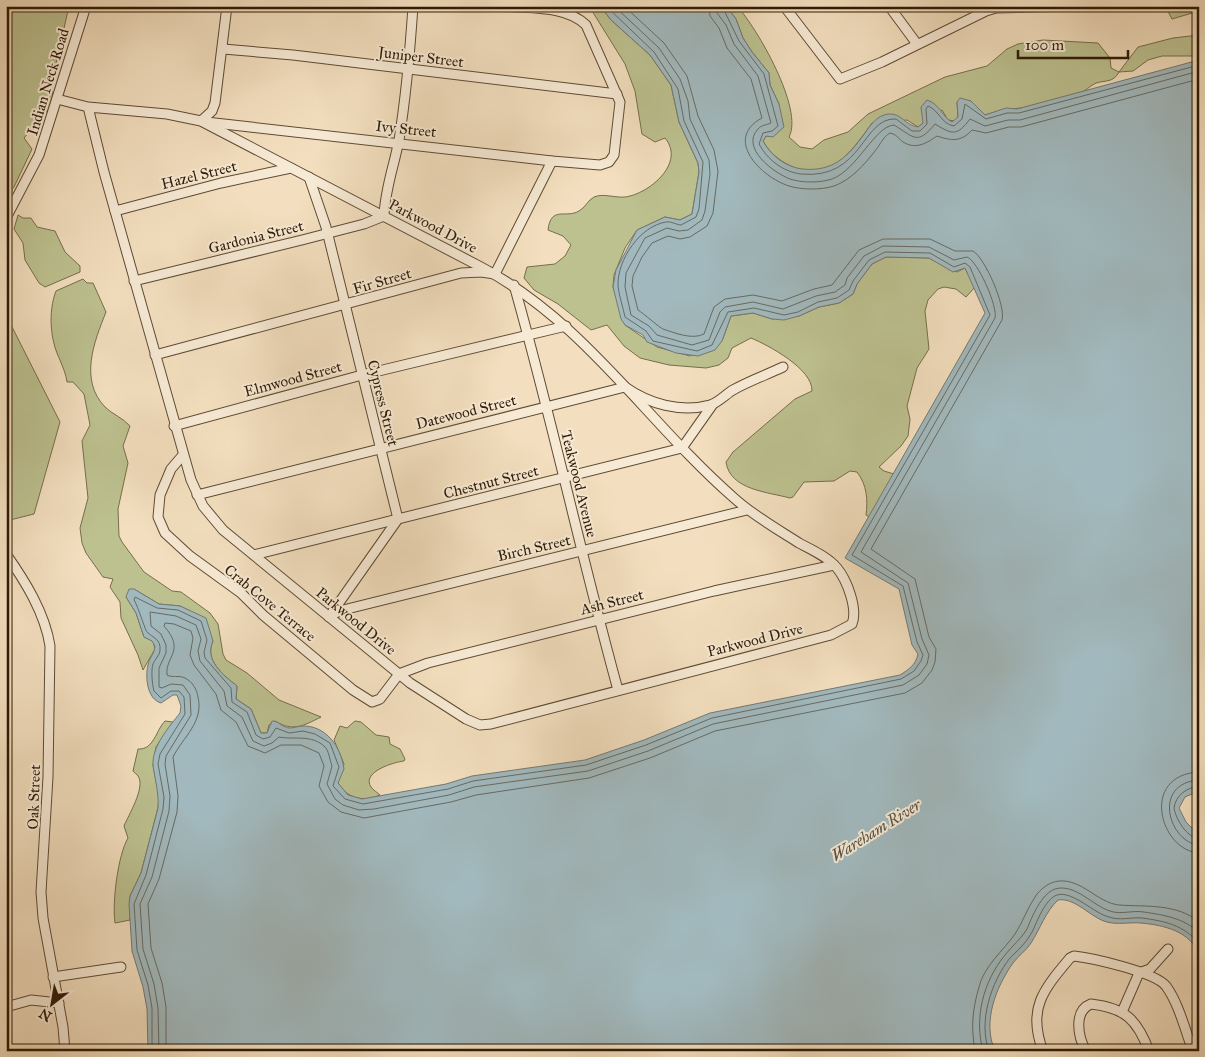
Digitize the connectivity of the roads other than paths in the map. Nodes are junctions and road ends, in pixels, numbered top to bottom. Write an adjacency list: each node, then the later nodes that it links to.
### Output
1 (86, 6): 15 (street, Indian Neck Road)
2 (228, 6): 12 (street)
3 (413, 6): 13 (street)
4 (503, 6): 10 (street)
5 (574, 6): 10 (street)
6 (784, 6): 11 (street)
7 (889, 6): 11 (street)
8 (1068, 6): 9 (street)
9 (996, 7): 11 (street)
10 (578, 18): 14 (street)
11 (917, 44)
12 (223, 49): 13 (street, Juniper Street); 17 (street)
13 (407, 69): 14 (street, Juniper Street); 18 (street)
14 (617, 94): 19 (street, Ivy Street)
15 (57, 99): 16 (street, Parkwood Drive); 24 (street, Indian Neck Road)
16 (88, 107): 17 (street, Parkwood Drive); 22 (street, Parkwood Drive)
17 (201, 121): 18 (street, Ivy Street); 20 (street, Parkwood Drive)
18 (398, 142): 19 (street, Ivy Street); 23 (street)
19 (552, 161): 26 (street)
20 (291, 168): 21 (street, Parkwood Drive); 22 (street, Hazel Street)
21 (309, 177): 23 (street, Parkwood Drive); 25 (street, Cypress Street)
22 (115, 211): 27 (street, Parkwood Drive)
23 (384, 216): 25 (street, Gardonia Street); 26 (street, Parkwood Drive)
24 (6, 218)
25 (327, 233): 27 (street, Gardonia Street); 29 (street, Cypress Street)
26 (494, 274): 28 (street, Parkwood Drive); 29 (street, Fir Street)
27 (134, 281): 32 (street, Parkwood Drive)
28 (514, 285): 30 (street, Parkwood Drive); 31 (street, Teakwood Avenue)
29 (345, 305): 32 (street, Fir Street); 34 (street, Cypress Street)
30 (566, 326): 31 (street, Elmwood Street); 35 (street, Parkwood Drive)
31 (528, 335): 34 (street, Elmwood Street); 37 (street, Teakwood Avenue)
32 (155, 354): 38 (street, Parkwood Drive)
33 (782, 367): 36 (street)
34 (362, 375): 38 (street, Elmwood Street); 39 (street, Cypress Street)
35 (625, 386): 36 (street); 37 (street, Datewood Street); 40 (street, Parkwood Drive)
36 (713, 404): 40 (street)
37 (546, 406): 39 (street, Datewood Street); 42 (street, Teakwood Avenue)
38 (174, 426): 41 (street, Parkwood Drive)
39 (380, 448): 43 (street, Datewood Street); 45 (street, Cypress Street)
40 (682, 448): 42 (street, Chestnut Street); 44 (street, Parkwood Drive)
41 (183, 455): 43 (street, Parkwood Drive); 52 (street, Crab Cove Terrace)
42 (563, 478): 45 (street, Chestnut Street); 46 (street, Teakwood Avenue)
43 (197, 495): 48 (street, Parkwood Drive)
44 (747, 510): 46 (street, Birch Street); 49 (street, Parkwood Drive)
45 (398, 519): 48 (street, Chestnut Street); 50 (street)
46 (581, 551): 50 (street, Birch Street); 51 (street, Teakwood Avenue)
47 (6, 554): 57 (street, Oak Street)
48 (254, 555): 50 (street, Parkwood Drive)
49 (834, 565): 51 (street, Ash Street); 53 (street, Parkwood Drive)
50 (329, 617): 52 (street, Parkwood Drive)
51 (600, 619): 52 (street, Ash Street); 53 (street, Teakwood Avenue)
52 (399, 674): 53 (street, Parkwood Drive)
53 (618, 690)
54 (1168, 949): 56 (street)
55 (121, 967): 57 (street)
56 (1139, 973): 60 (street); 62 (street); 65 (street)
57 (53, 977): 58 (street, Oak Street)
58 (59, 1003): 59 (street); 61 (street, Oak Street)
59 (6, 1008)
60 (1122, 1012): 63 (street); 64 (street)
61 (64, 1051)
62 (1043, 1051)
63 (1086, 1051)
64 (1149, 1051)
65 (1193, 1051)

